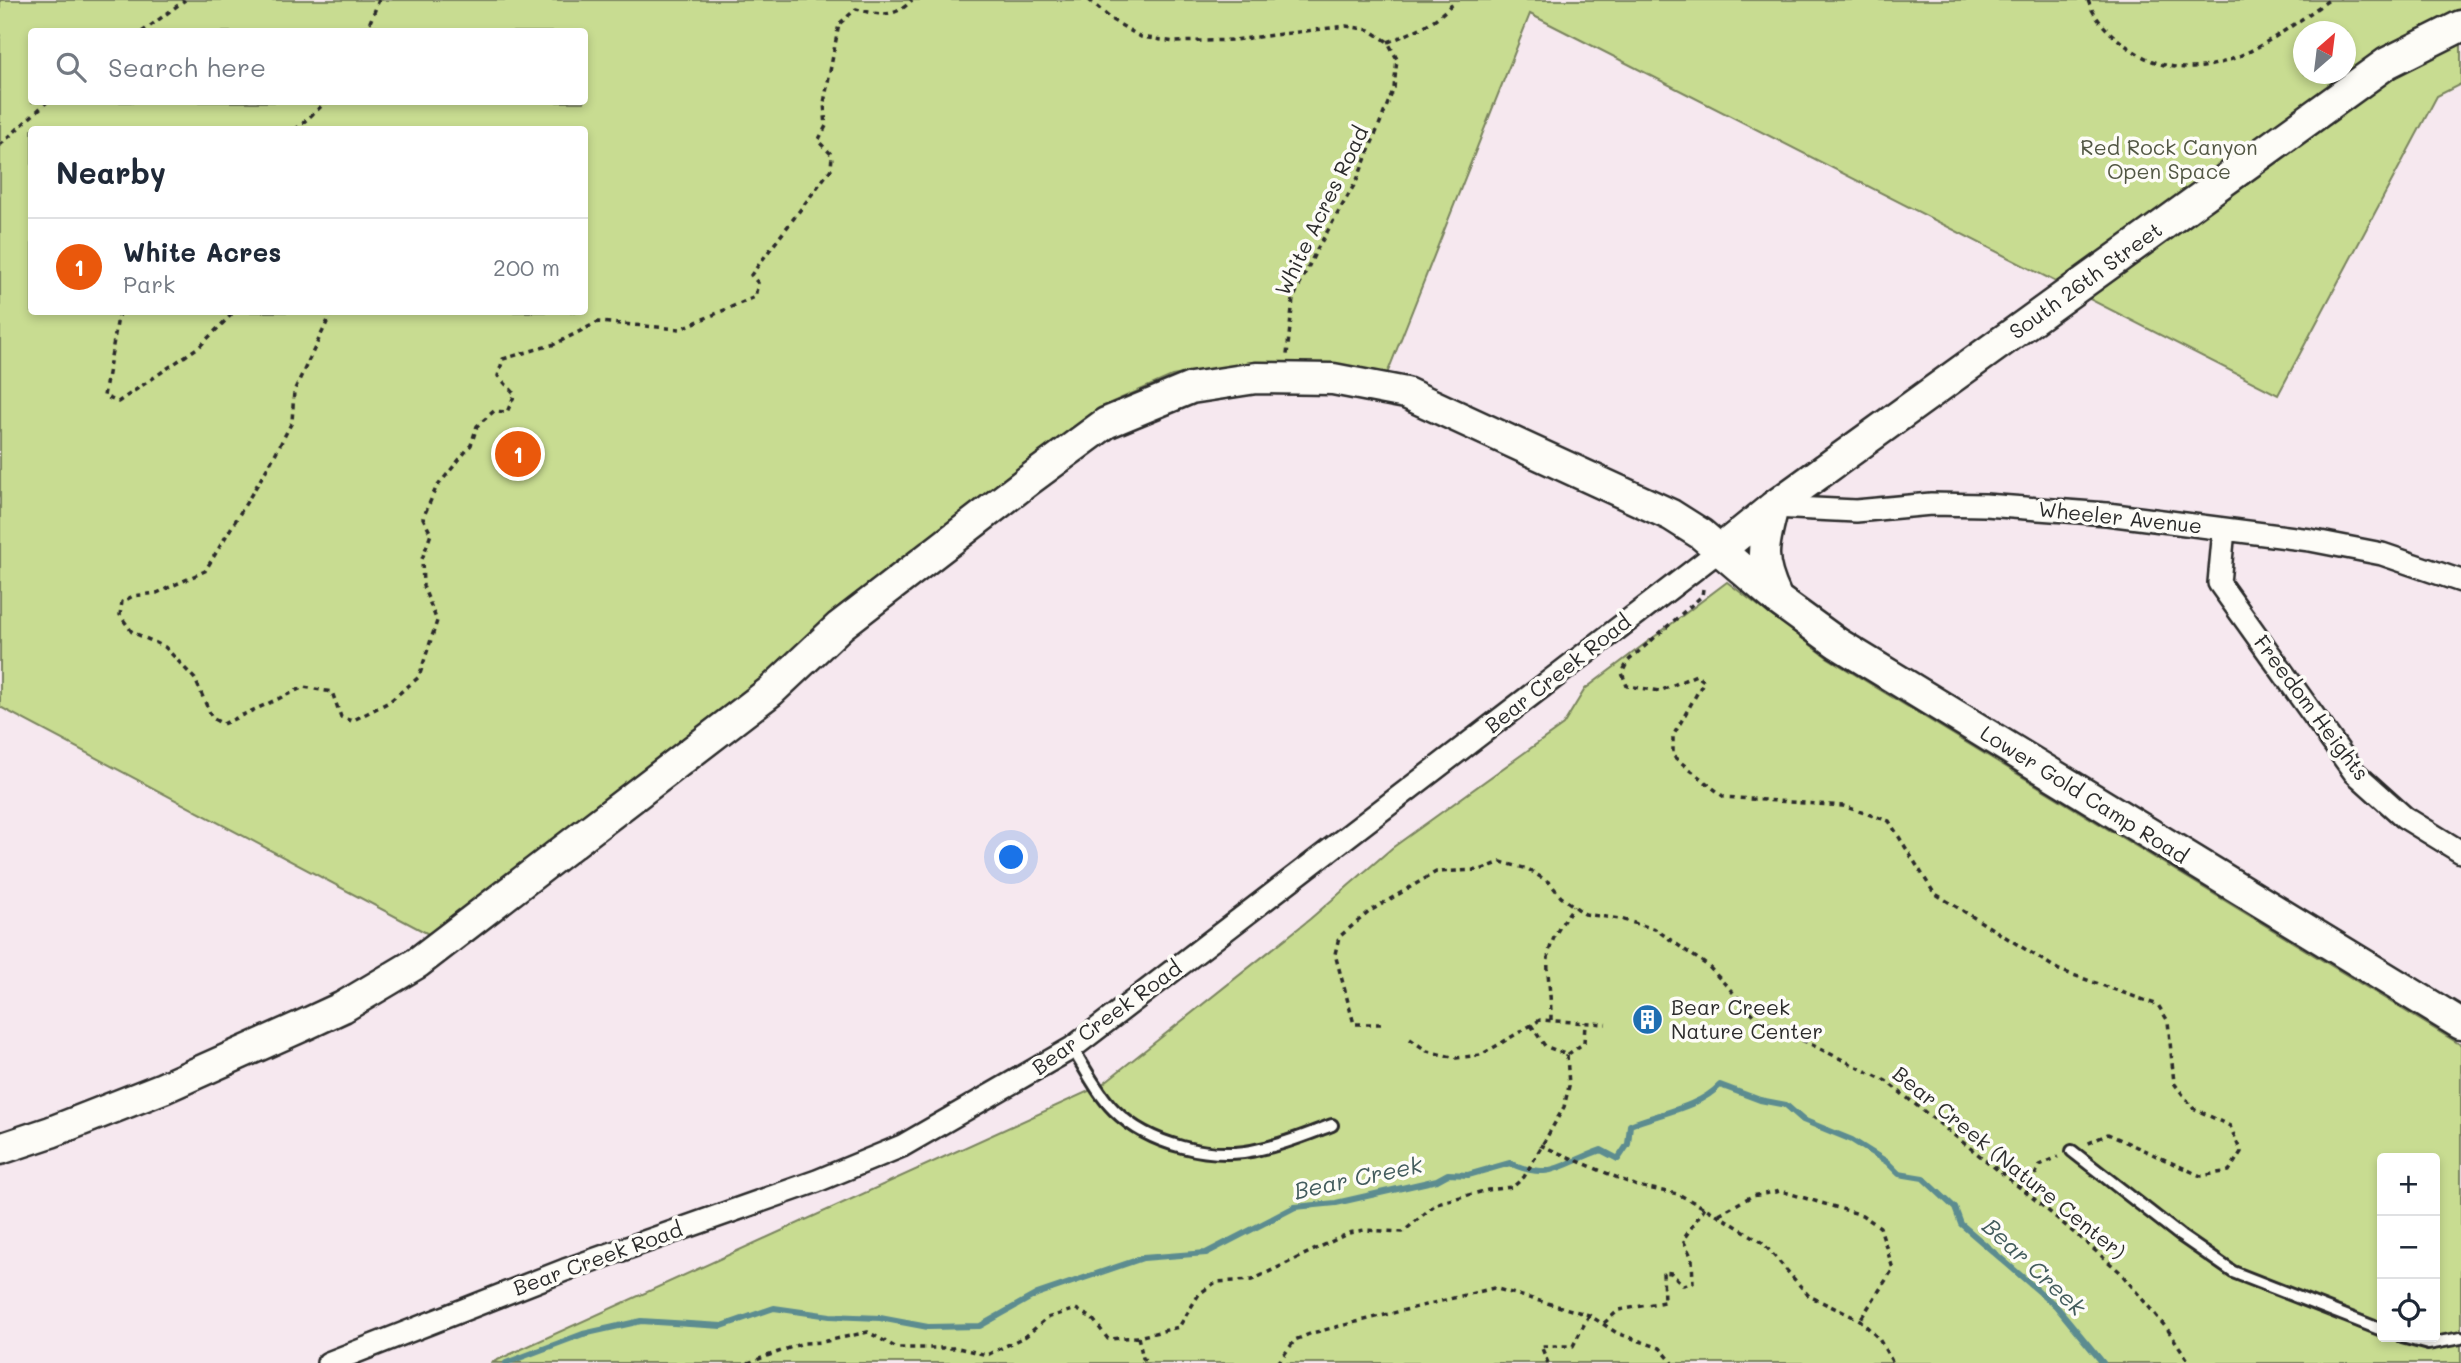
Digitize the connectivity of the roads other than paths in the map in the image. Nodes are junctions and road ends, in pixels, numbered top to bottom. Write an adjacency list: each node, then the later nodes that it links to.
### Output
1 (2461, 26): 2 (street, South 26th Street)
2 (1773, 506): 3 (street, Wheeler Avenue); 4 (street, South 26th Street); 6 (street)
3 (2224, 529): 5 (street, Wheeler Avenue); 7 (street, Freedom Heights)
4 (1712, 555): 6 (street, Lower Gold Camp Road); 9 (street, Bear Creek Road); 11 (street, Lower Gold Camp Road)
5 (2461, 581)
6 (1778, 600): 8 (street, Lower Gold Camp Road)
7 (2461, 852)
8 (2461, 1024)
9 (1072, 1048): 10 (lane); 18 (street, Bear Creek Road)
10 (1332, 1125)
11 (0, 1149)
12 (2071, 1151): 13 (lane)
13 (2377, 1327)
14 (2461, 1338): 17 (lane)
15 (2421, 1342): 16 (lane)
16 (2439, 1342)
17 (2440, 1342)
18 (328, 1363)

